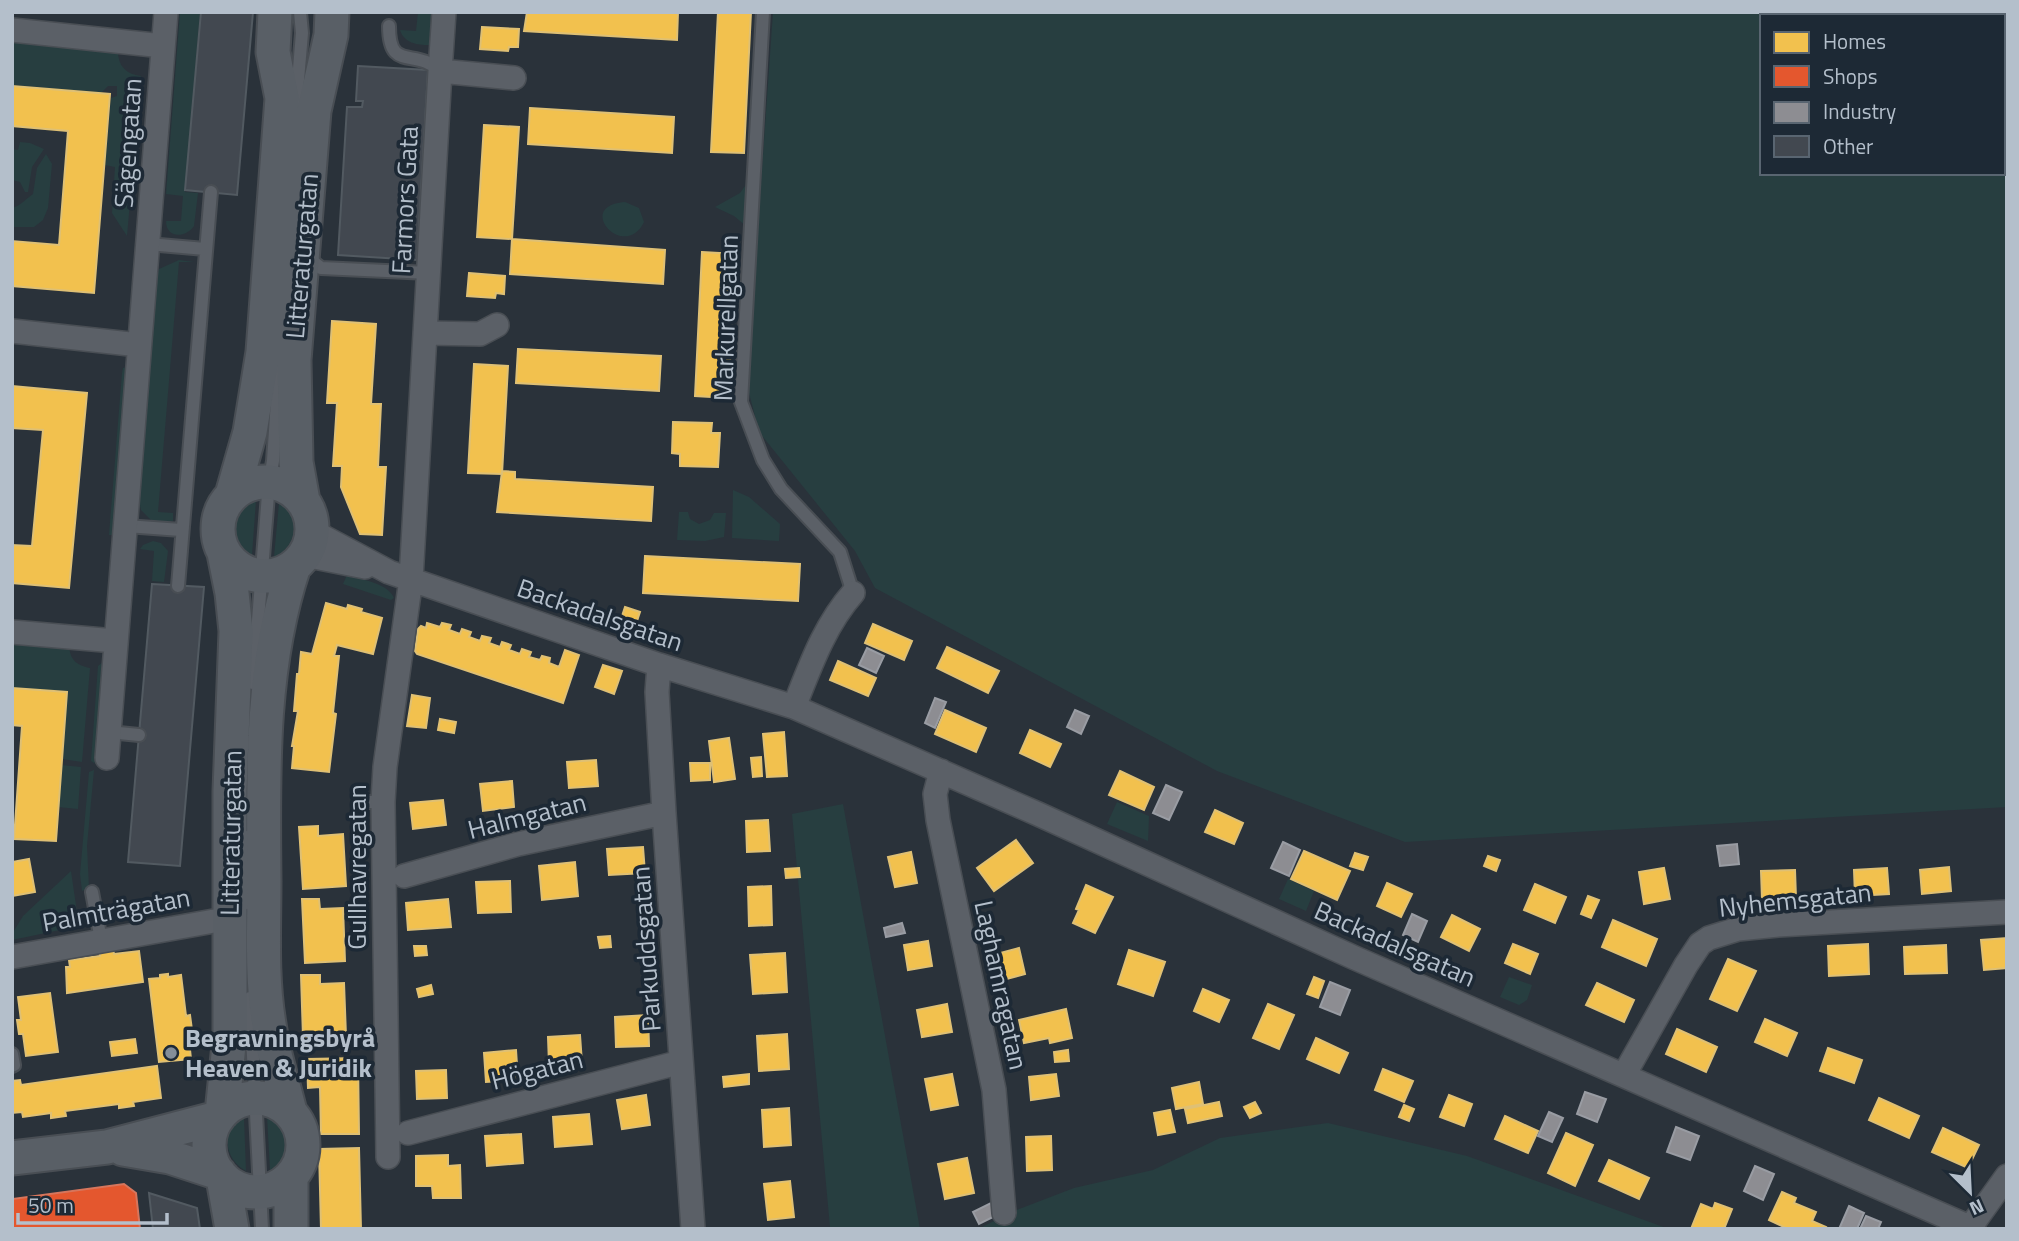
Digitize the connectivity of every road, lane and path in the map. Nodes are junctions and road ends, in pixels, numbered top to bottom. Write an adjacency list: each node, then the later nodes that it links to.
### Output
1 (166, 12): 9 (street, Sägengatan)
2 (275, 12): 24 (street, Litteraturgatan)
3 (300, 12): 12 (lane)
4 (332, 12): 16 (street, Litteraturgatan)
5 (444, 12): 10 (street, Farmors Gata)
6 (763, 12): 32 (lane, Markurellgatan)
7 (389, 26): 10 (lane)
8 (12, 30): 9 (street, Sägengatan)
9 (163, 46): 14 (street, Sägengatan)
10 (440, 71): 11 (street); 17 (street, Farmors Gata)
11 (514, 78)
12 (295, 117)
13 (211, 192): 15 (lane)
14 (148, 244): 15 (lane, Sägengatan); 21 (street, Sägengatan)
15 (205, 249): 26 (lane)
16 (303, 251): 17 (lane); 27 (street, Litteraturgatan)
17 (429, 273): 20 (street, Farmors Gata)
18 (497, 325): 20 (street)
19 (12, 331): 21 (street)
20 (425, 333): 30 (street, Farmors Gata)
21 (139, 345): 25 (street, Sägengatan)
22 (280, 352): 23 (lane)
23 (269, 482): 24 (street); 27 (street); 29 (lane)
24 (232, 495): 28 (street, Litteraturgatan)
25 (127, 526): 26 (lane); 34 (street, Sägengatan)
26 (181, 530): 31 (lane)
27 (303, 538): 29 (street); 30 (street, Backadalsgatan); 56 (street, Litteraturgatan)
28 (224, 553): 29 (street); 47 (street, Litteraturgatan)
29 (261, 576): 36 (lane)
30 (411, 579): 35 (street, Backadalsgatan); 60 (street, Gullhavregatan)
31 (178, 586)
32 (853, 593): 37 (street)
33 (12, 632): 34 (street)
34 (115, 641): 38 (street, Sägengatan)
35 (659, 665): 37 (street, Backadalsgatan); 42 (street, Parkuddsgatan)
36 (253, 696)
37 (794, 707): 41 (street, Backadalsgatan)
38 (109, 732): 39 (lane); 40 (street, Sägengatan)
39 (139, 735)
40 (107, 758)
41 (941, 771): 54 (street, Backadalsgatan); 66 (street, Laghamragatan)
42 (664, 813): 44 (street, Halmgatan); 52 (street, Parkuddsgatan)
43 (248, 829): 47 (lane)
44 (404, 876)
45 (92, 892): 48 (lane)
46 (2007, 912): 54 (street, Nyhemsgatan)
47 (238, 921): 48 (street, Palmträgatan); 57 (street, Litteraturgatan)
48 (101, 940): 49 (street, Palmträgatan)
49 (12, 957)
50 (249, 986): 55 (lane)
51 (12, 1054): 53 (lane)
52 (681, 1062): 58 (street, Högatan); 71 (street, Parkuddsgatan)
53 (12, 1066)
54 (1624, 1075): 67 (street, Backadalsgatan)
55 (254, 1098): 56 (street); 57 (street); 65 (lane)
56 (290, 1112): 63 (street, Litteraturgatan)
57 (220, 1115): 59 (street); 62 (street, Litteraturgatan)
58 (408, 1133)
59 (107, 1147): 61 (street); 62 (street)
60 (388, 1157)
61 (12, 1158)
62 (221, 1176): 65 (street); 68 (street, Litteraturgatan)
63 (291, 1177): 65 (street); 70 (street, Litteraturgatan)
64 (2007, 1177): 67 (street)
65 (260, 1192): 69 (lane)
66 (1004, 1213)
67 (1971, 1228)
68 (232, 1229)
69 (262, 1229)
70 (291, 1229)
71 (693, 1229)

